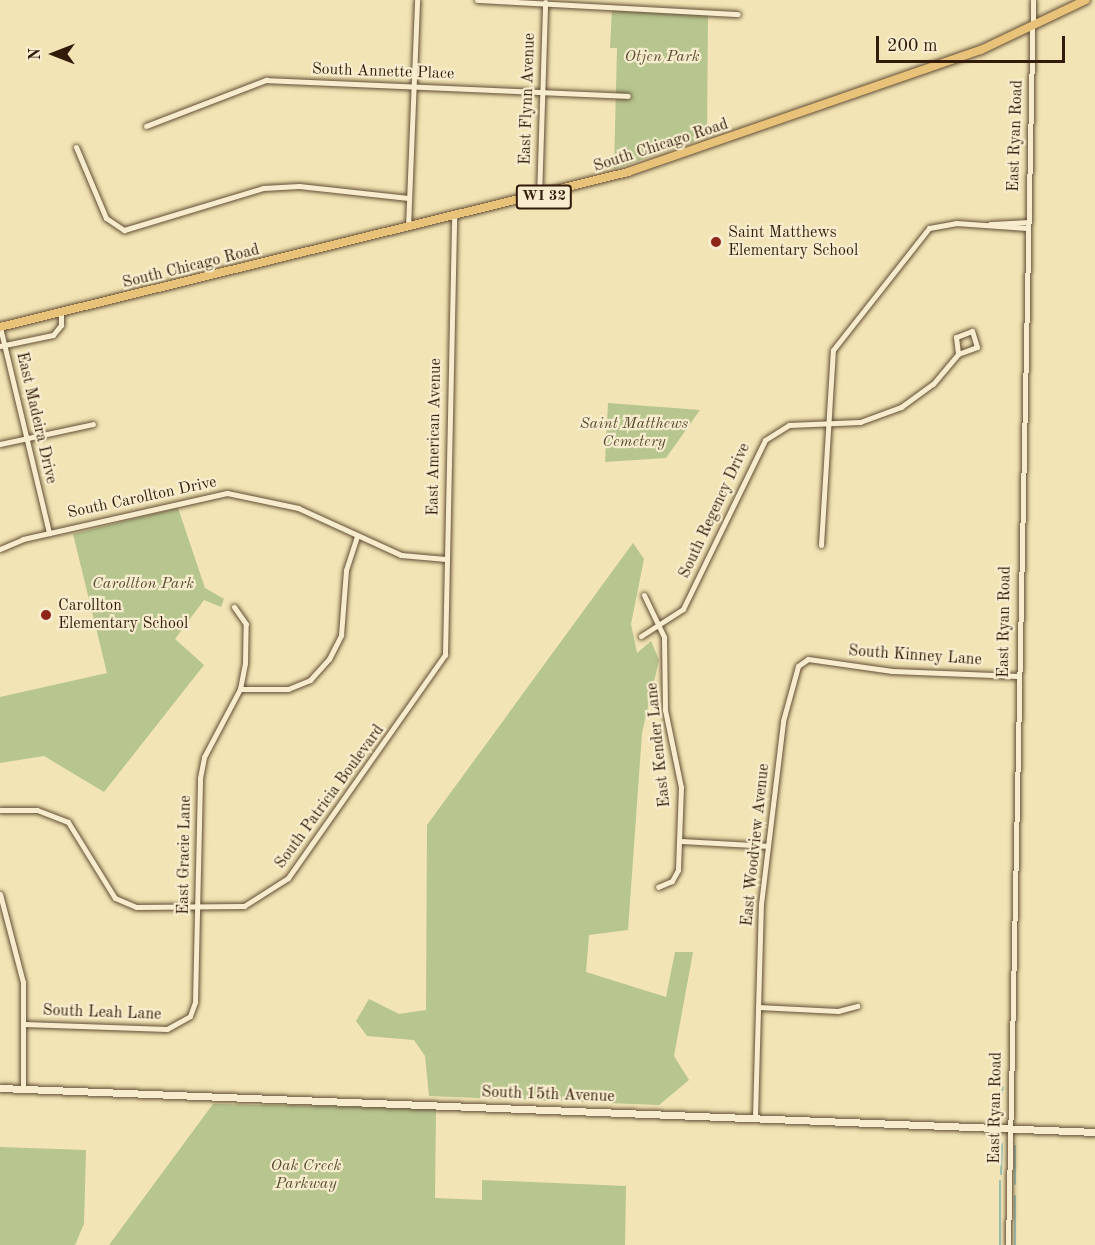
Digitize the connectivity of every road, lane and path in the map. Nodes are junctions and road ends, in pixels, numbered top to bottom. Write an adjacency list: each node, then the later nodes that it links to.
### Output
1 (417, 0): 9 (street)
2 (477, 0): 5 (street)
3 (1034, 0): 8 (street, East Ryan Road)
4 (1093, 0): 6 (main road, South Chicago Road / WI 32)
5 (545, 2): 7 (street); 10 (street, East Flynn Avenue)
6 (1083, 2): 8 (main road, South Chicago Road / WI 32)
7 (738, 14)
8 (1033, 26): 15 (main road, South Chicago Road / WI 32); 17 (street, East Ryan Road)
9 (413, 86): 10 (street, South Annette Place); 12 (street, South Annette Place); 14 (street)
10 (543, 91): 11 (street, South Annette Place); 15 (street, East Flynn Avenue)
11 (628, 96)
12 (146, 126)
13 (76, 147): 14 (street)
14 (408, 198): 18 (street)
15 (539, 198): 16 (main road, South Chicago Road / WI 32)
16 (454, 219): 18 (main road, South Chicago Road / WI 32); 31 (street, East American Avenue)
17 (1027, 225): 24 (street); 38 (street, East Ryan Road)
18 (408, 229): 19 (main road, South Chicago Road / WI 32)
19 (61, 312): 20 (main road, South Chicago Road / WI 32); 21 (street)
20 (0, 327): 21 (street, East Madeira Drive)
21 (2, 345): 25 (street, East Madeira Drive)
22 (958, 354): 22 (street); 24 (street, South Regency Drive)
23 (93, 424): 25 (street)
24 (828, 424): 29 (street); 34 (street, South Regency Drive)
25 (26, 438): 26 (street); 27 (street, East Madeira Drive)
26 (0, 444)
27 (49, 533): 28 (street, South Carollton Drive); 30 (street, South Carollton Drive)
28 (357, 536): 31 (street, South Carollton Drive); 39 (street)
29 (822, 545)
30 (0, 549)
31 (446, 559): 36 (street, East American Avenue)
32 (644, 594): 34 (street, East Kender Lane)
33 (234, 608): 39 (street)
34 (661, 626): 35 (street, South Regency Drive); 41 (street, East Kender Lane)
35 (641, 636)
36 (445, 655): 45 (street, South Patricia Boulevard)
37 (811, 660): 38 (street, South Kinney Lane); 42 (street, East Woodview Avenue)
38 (1018, 675): 53 (street, East Ryan Road)
39 (240, 689): 45 (street, East Gracie Lane)
40 (0, 810): 45 (street, South Patricia Boulevard)
41 (680, 841): 42 (street); 43 (street, East Kender Lane)
42 (768, 846): 47 (street, East Woodview Avenue)
43 (658, 887)
44 (0, 894): 48 (street)
45 (197, 909): 49 (street, East Gracie Lane)
46 (857, 1006): 47 (street)
47 (758, 1007): 52 (street, East Woodview Avenue)
48 (24, 1024): 49 (street, South Leah Lane); 51 (street)
49 (179, 1025)
50 (0, 1088): 51 (street, South 15th Avenue)
51 (23, 1088): 52 (street, South 15th Avenue)
52 (755, 1117): 53 (street, South 15th Avenue)
53 (1008, 1129): 54 (street, South 15th Avenue); 55 (street, East Ryan Road)
54 (1095, 1132)
55 (1008, 1245)

